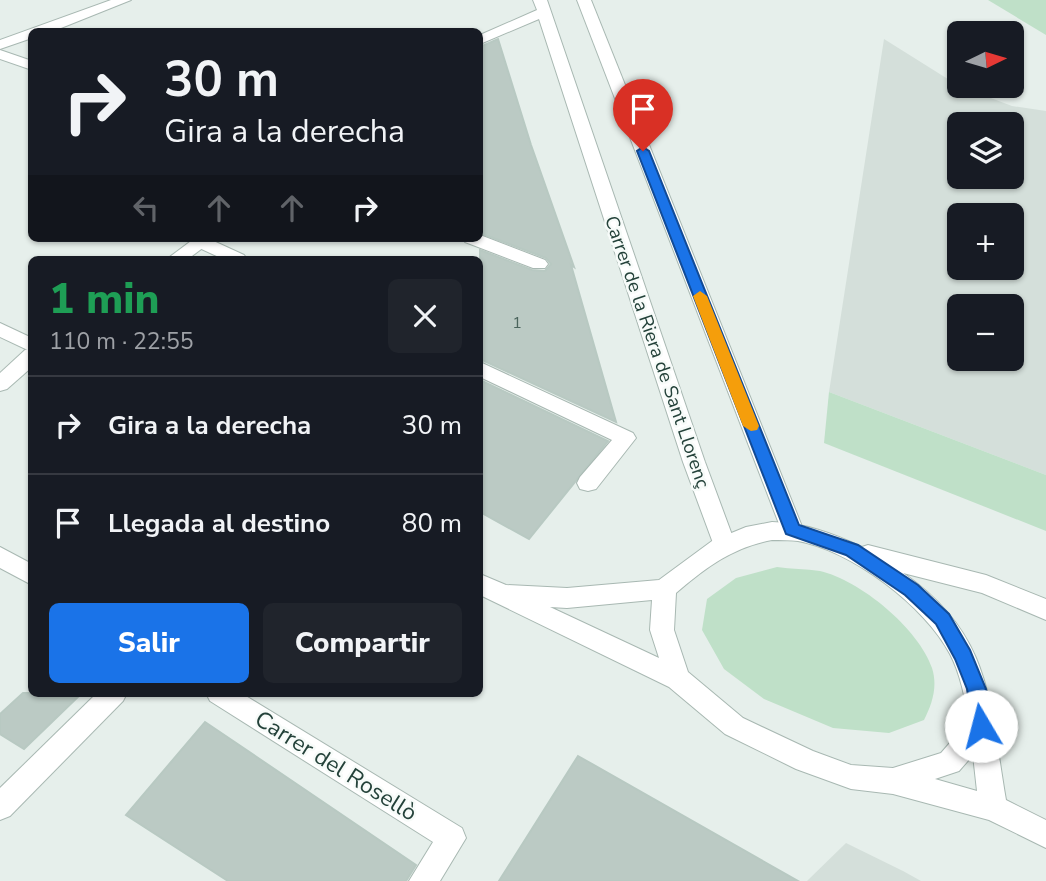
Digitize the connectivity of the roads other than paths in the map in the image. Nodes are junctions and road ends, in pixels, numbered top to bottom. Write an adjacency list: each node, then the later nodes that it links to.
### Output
1 (124, 0): 4 (street)
2 (584, 0): 22 (street)
3 (542, 6): 6 (street); 23 (street, Carrer de la Riera de Sant Llorenç)
4 (48, 28)
5 (28, 34): 7 (street)
6 (483, 38)
7 (0, 45)
8 (0, 54): 9 (street)
9 (28, 64)
10 (201, 242): 13 (street)
11 (208, 242): 14 (street)
12 (481, 242): 15 (street)
13 (180, 256)
14 (233, 256)
15 (539, 264)
16 (0, 329): 17 (street)
17 (28, 344)
18 (28, 359): 20 (street)
19 (483, 370): 21 (street)
20 (0, 384)
21 (587, 483)
22 (792, 529): 23 (street); 24 (street)
23 (724, 543): 28 (street)
24 (852, 550): 29 (street); 33 (street)
25 (0, 556): 26 (street)
26 (28, 574)
27 (488, 588): 28 (street); 30 (street)
28 (664, 589): 30 (street)
29 (1046, 610)
30 (677, 679): 34 (street)
31 (110, 697): 35 (street)
32 (225, 697): 38 (street, Carrer del Rosellò)
33 (981, 726): 34 (street); 36 (street)
34 (893, 781): 36 (street)
35 (0, 807)
36 (994, 808): 37 (street)
37 (1046, 835)
38 (423, 881)

